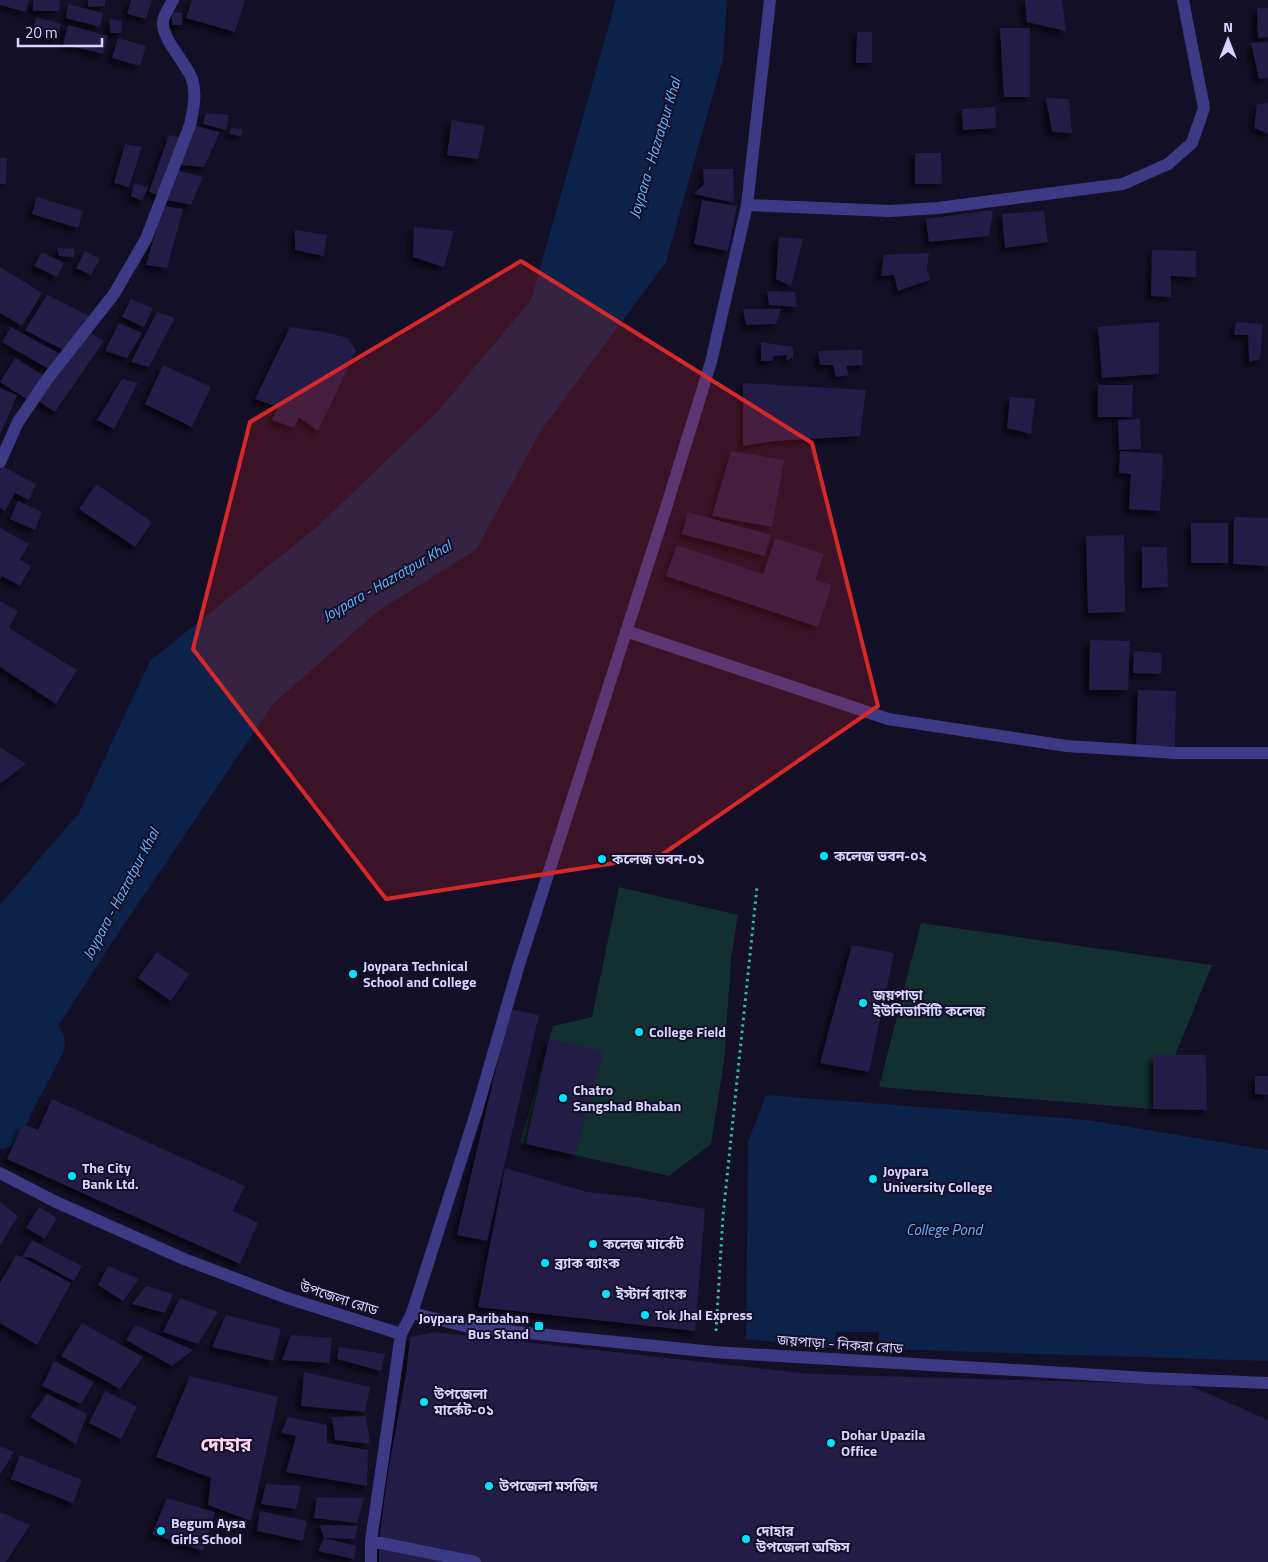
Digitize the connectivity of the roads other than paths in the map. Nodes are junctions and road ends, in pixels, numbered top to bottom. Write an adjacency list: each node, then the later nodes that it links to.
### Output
1 (173, 0): 5 (street)
2 (770, 0): 4 (street)
3 (1183, 0): 4 (street)
4 (747, 205): 6 (street)
5 (0, 462)
6 (626, 631): 7 (street); 9 (street)
7 (1268, 753)
8 (0, 1173): 10 (street, উপজেলা রোড)
9 (412, 1313): 10 (street); 11 (street, জয়পাড়া - নিকরা রোড)
10 (402, 1334): 12 (street)
11 (1268, 1383)
12 (371, 1541): 13 (street); 14 (street)
13 (371, 1562)
14 (475, 1562)

